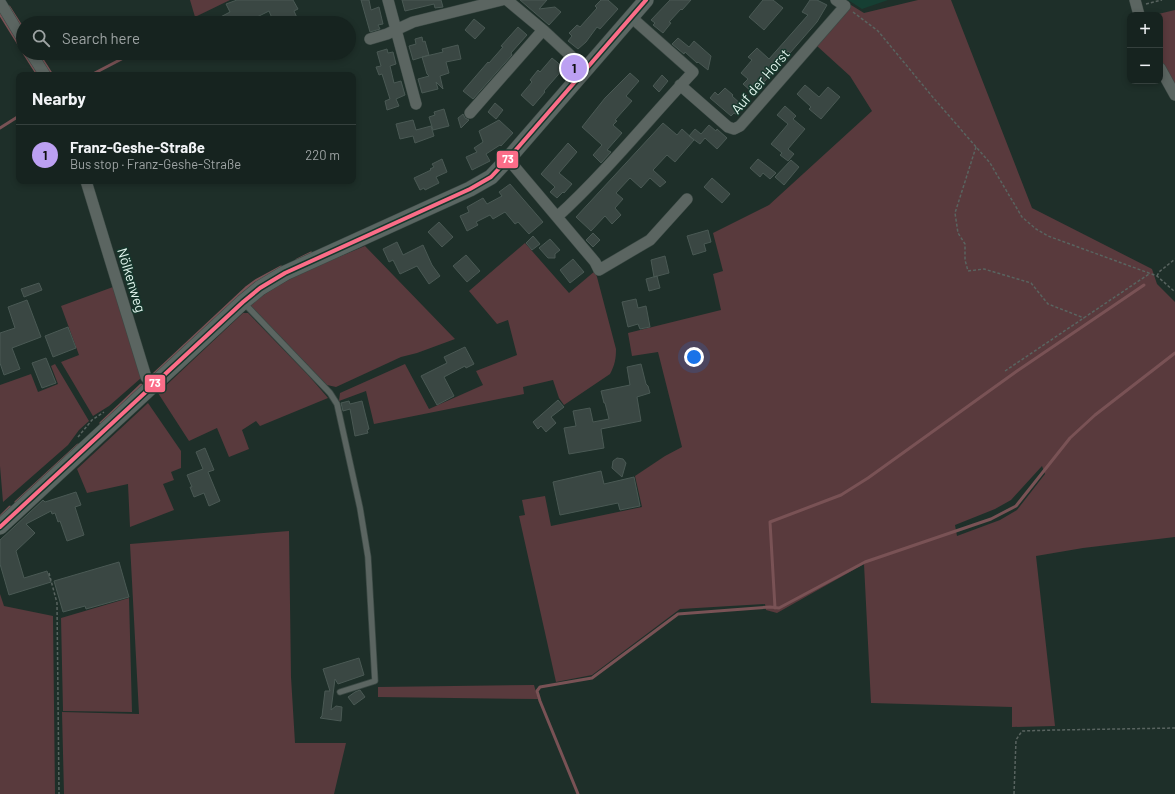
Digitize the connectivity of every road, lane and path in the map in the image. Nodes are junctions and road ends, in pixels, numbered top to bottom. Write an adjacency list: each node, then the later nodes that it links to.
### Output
1 (388, 0): 11 (street)
2 (502, 0): 11 (street)
3 (507, 0): 12 (street)
4 (646, 0): 9 (main road)
5 (1162, 0): 8 (path)
6 (0, 2): 10 (street)
7 (840, 3): 18 (street, Auf der Horst); 22 (path)
8 (1137, 7)
9 (631, 17): 15 (main road); 18 (street)
10 (16, 28)
11 (395, 29): 13 (street); 20 (street)
12 (543, 30): 15 (street); 21 (street)
13 (370, 39)
14 (35, 60): 16 (street)
15 (585, 69): 23 (main road)
16 (43, 72)
17 (1163, 73): 19 (street)
18 (680, 85): 26 (street)
19 (1175, 95)
20 (416, 104)
21 (470, 113)
22 (976, 147): 28 (path); 32 (path)
23 (508, 159): 26 (street); 31 (main road)
24 (87, 184): 34 (street, Nölkenweg)
25 (687, 198): 26 (street)
26 (558, 216)
27 (1175, 259): 29 (path)
28 (1150, 273): 29 (path); 32 (path)
29 (1157, 276): 30 (path)
30 (1175, 292)
31 (243, 302): 34 (main road); 37 (lane)
32 (1084, 318): 33 (path)
33 (1005, 371)
34 (153, 385): 35 (main road)
35 (0, 528)
36 (50, 573): 39 (path)
37 (340, 692)
38 (1175, 728): 40 (path)
39 (59, 794)
40 (1014, 794)

